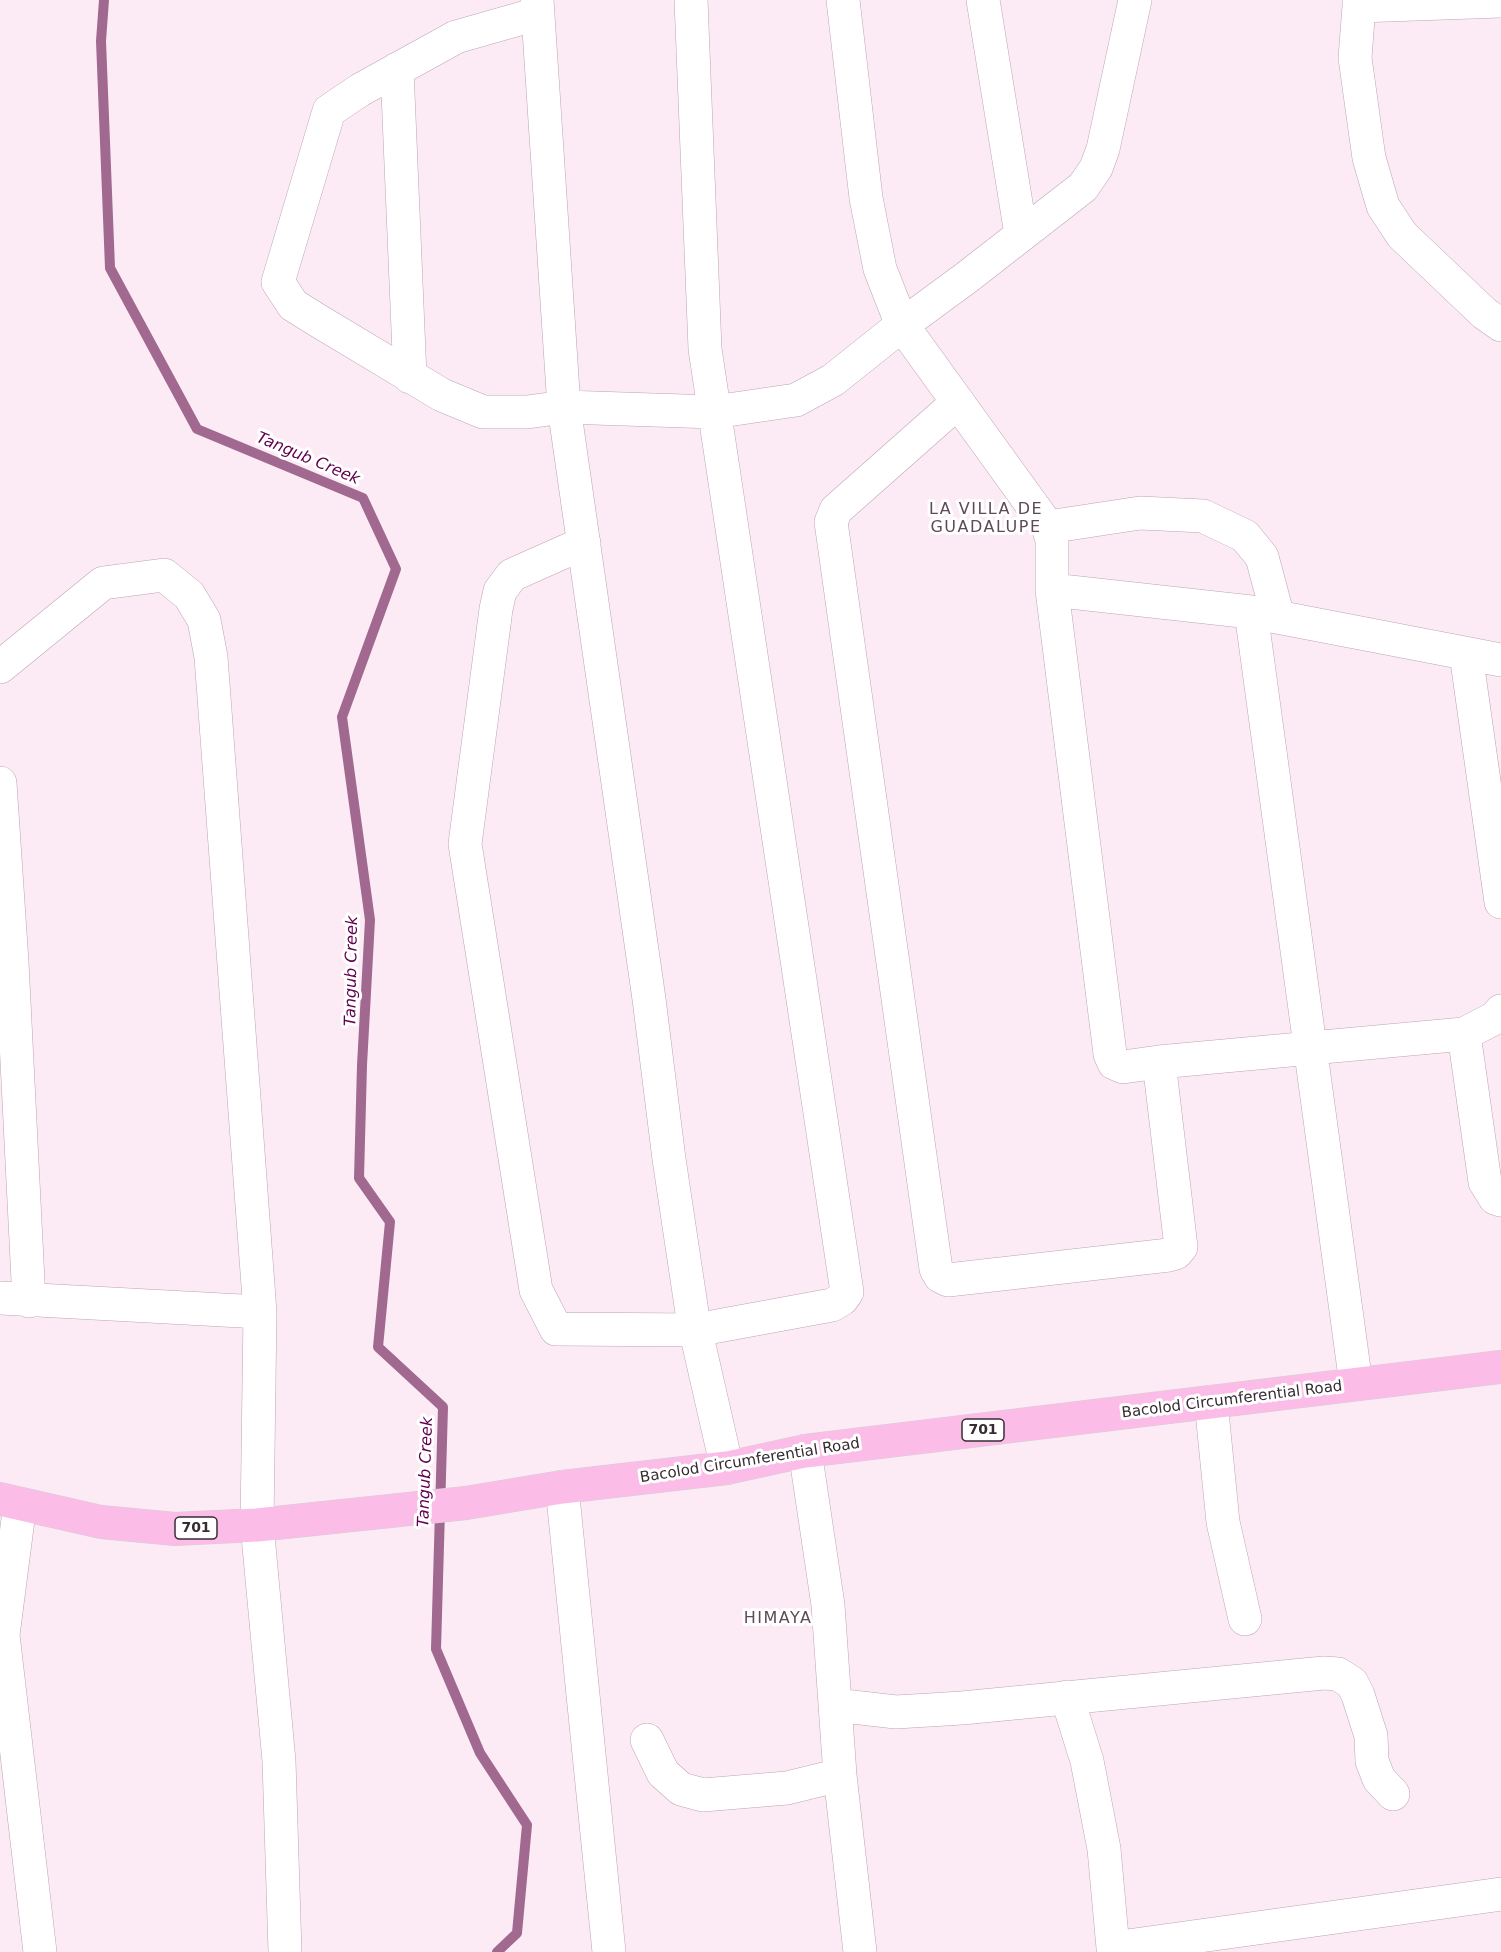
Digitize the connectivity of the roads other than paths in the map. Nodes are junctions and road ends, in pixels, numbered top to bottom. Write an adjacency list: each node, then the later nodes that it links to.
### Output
1 (691, 0): 15 (street)
2 (843, 0): 10 (street)
3 (983, 0): 9 (street)
4 (1135, 0): 9 (street)
5 (1501, 1): 6 (street)
6 (1359, 3): 11 (street)
7 (537, 7): 8 (street); 14 (street)
8 (397, 69): 12 (street); 12 (street)
9 (1022, 234): 10 (street)
10 (902, 325): 13 (street); 15 (street)
11 (1501, 325)
12 (410, 377): 14 (street)
13 (958, 402): 16 (street); 28 (street)
14 (564, 407): 15 (street); 17 (street)
15 (714, 412): 32 (street)
16 (1048, 527): 18 (street); 19 (street)
17 (584, 543): 32 (street); 32 (street)
18 (1052, 590): 19 (street); 28 (street)
19 (1265, 615): 20 (street); 27 (street)
20 (1466, 654): 21 (street); 24 (street)
21 (1501, 660)
22 (0, 667): 31 (street)
23 (0, 783): 30 (street)
24 (1501, 902)
25 (1501, 1011): 26 (street)
26 (1464, 1034): 27 (street); 29 (street)
27 (1310, 1048): 28 (street); 34 (street)
28 (1159, 1062)
29 (1501, 1200)
30 (14, 1299): 31 (street)
31 (260, 1312): 40 (street)
32 (696, 1330): 37 (street)
33 (1501, 1367): 34 (main road, Bacolod Circumferential Road / 701)
34 (1356, 1384): 35 (main road, Bacolod Circumferential Road / 701)
35 (1211, 1402): 36 (main road, Bacolod Circumferential Road / 701); 41 (street)
36 (805, 1451): 37 (main road, Bacolod Circumferential Road / 701); 44 (street)
37 (726, 1468): 38 (main road, Bacolod Circumferential Road / 701)
38 (562, 1487): 40 (main road, Bacolod Circumferential Road / 701); 52 (street)
39 (10, 1501): 40 (main road, Bacolod Circumferential Road / 701); 42 (street)
40 (257, 1524): 51 (street)
41 (1245, 1619)
42 (1, 1636): 50 (street)
43 (1067, 1697): 44 (street); 47 (street); 49 (street)
44 (835, 1705): 46 (street)
45 (647, 1740): 46 (street)
46 (840, 1775): 53 (street)
47 (1393, 1794)
48 (1501, 1894): 49 (street)
49 (1113, 1950)
50 (40, 1952)
51 (285, 1952)
52 (609, 1952)
53 (860, 1952)

